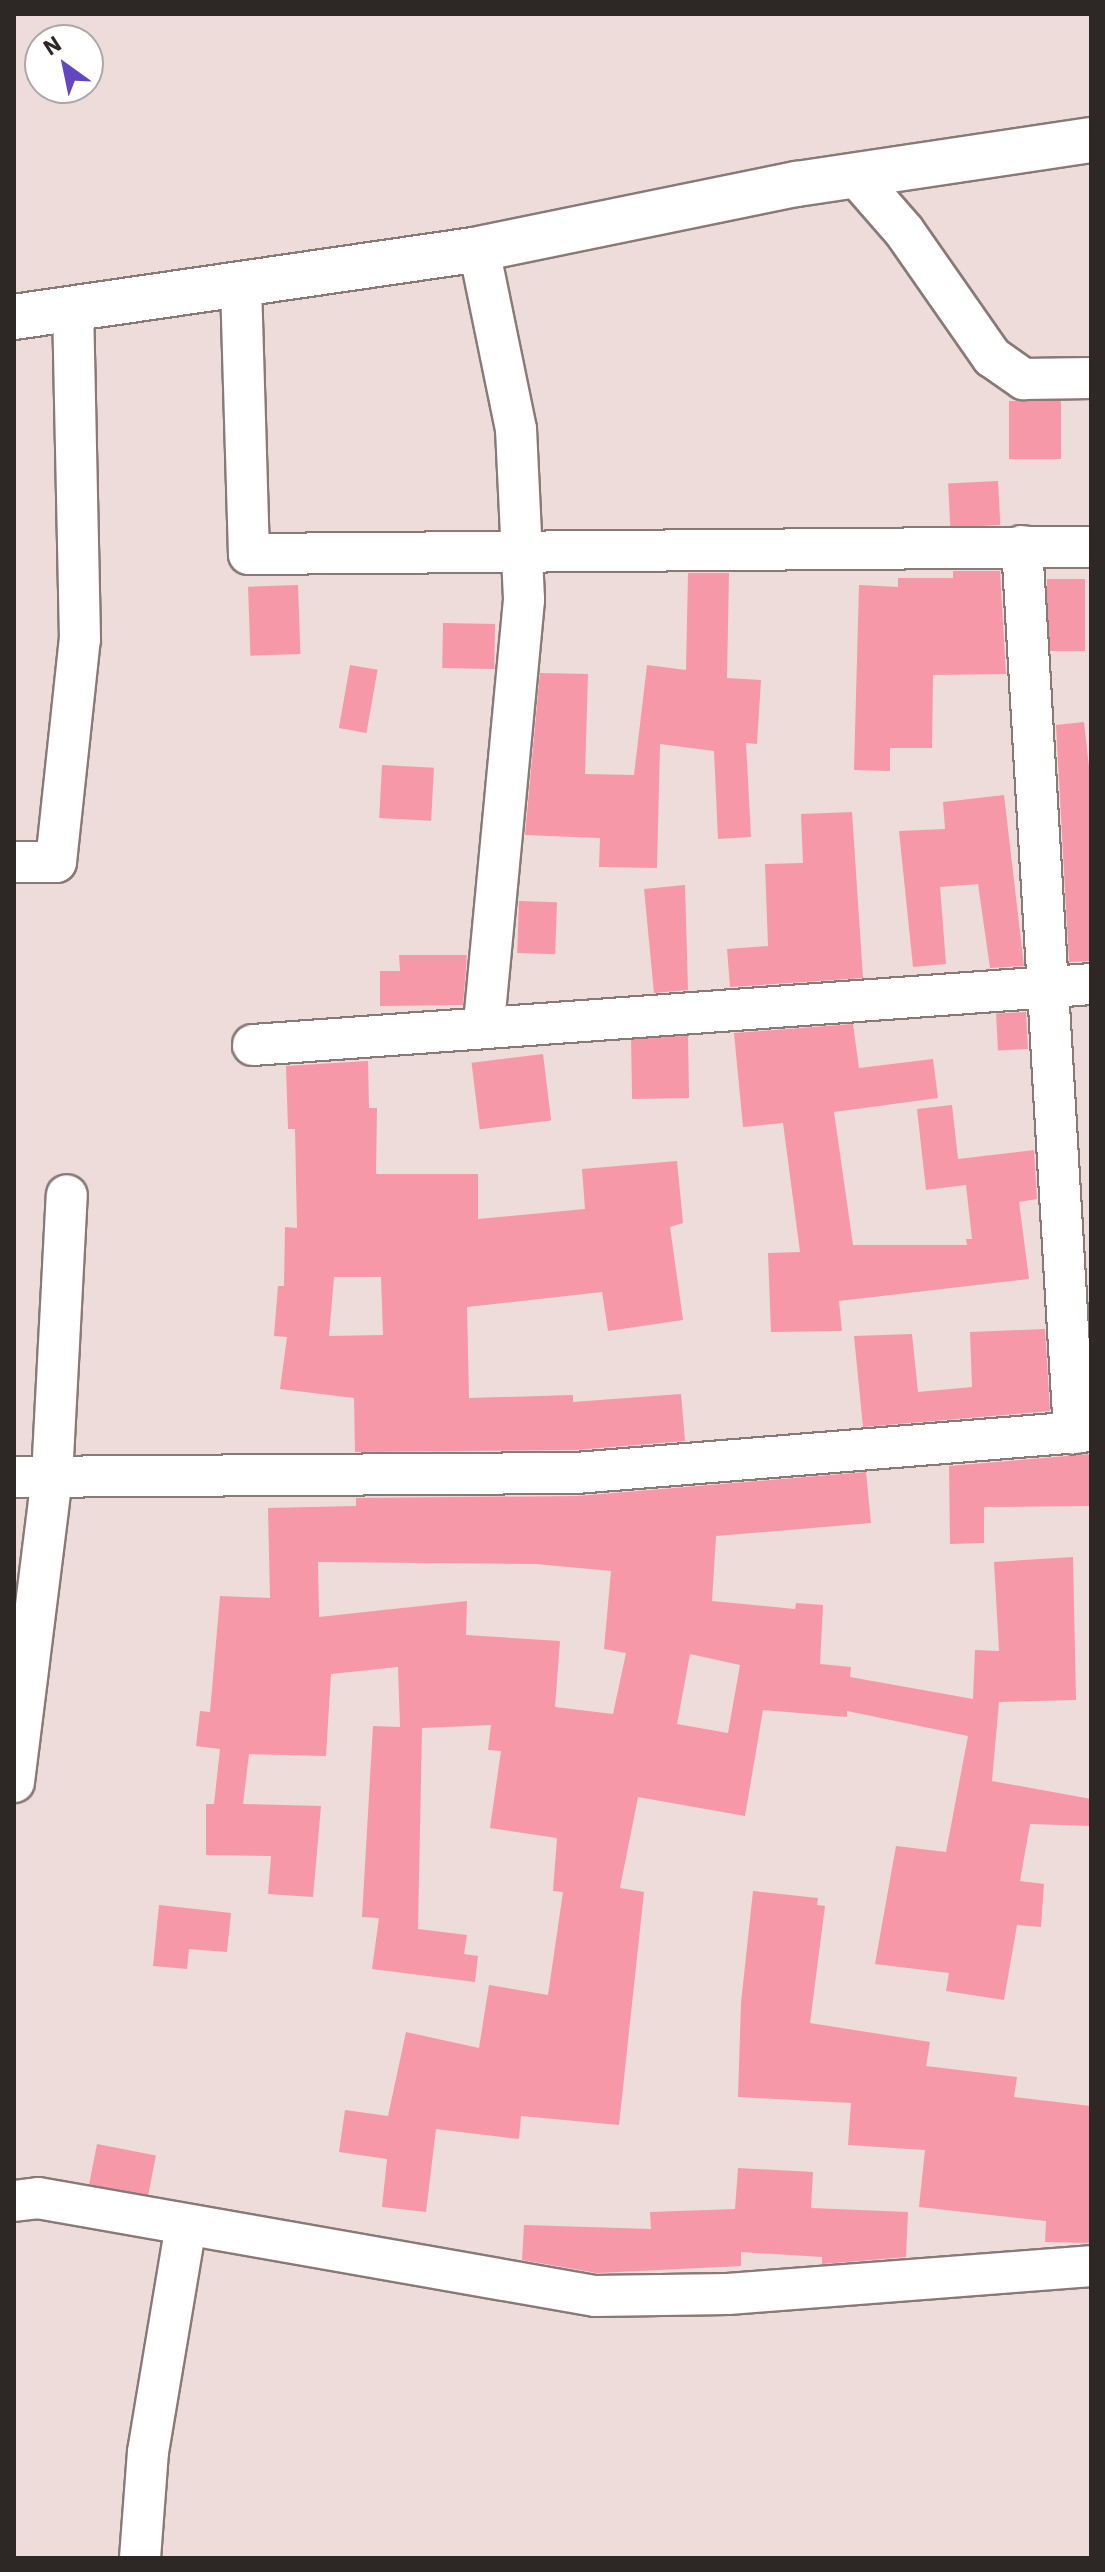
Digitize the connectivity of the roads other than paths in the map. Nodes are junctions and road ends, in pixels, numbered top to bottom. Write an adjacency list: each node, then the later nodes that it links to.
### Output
1 (1091, 140): 2 (street)
2 (856, 176): 3 (street); 7 (street)
3 (479, 249): 4 (street); 10 (street)
4 (241, 285): 5 (street); 10 (street)
5 (73, 309): 6 (street); 11 (street)
6 (14, 317)
7 (1091, 378)
8 (1022, 546): 9 (street); 10 (street); 13 (street)
9 (1091, 547)
10 (521, 552): 14 (street)
11 (14, 862)
12 (1091, 984): 13 (street)
13 (1048, 988): 14 (street); 17 (street)
14 (484, 1027): 15 (street)
15 (253, 1045)
16 (67, 1195): 18 (street)
17 (1082, 1432): 18 (street)
18 (33, 1477): 19 (street)
19 (14, 1782)
20 (14, 2201): 21 (street)
21 (186, 2226): 22 (street); 23 (street)
22 (1091, 2266)
23 (140, 2558)

